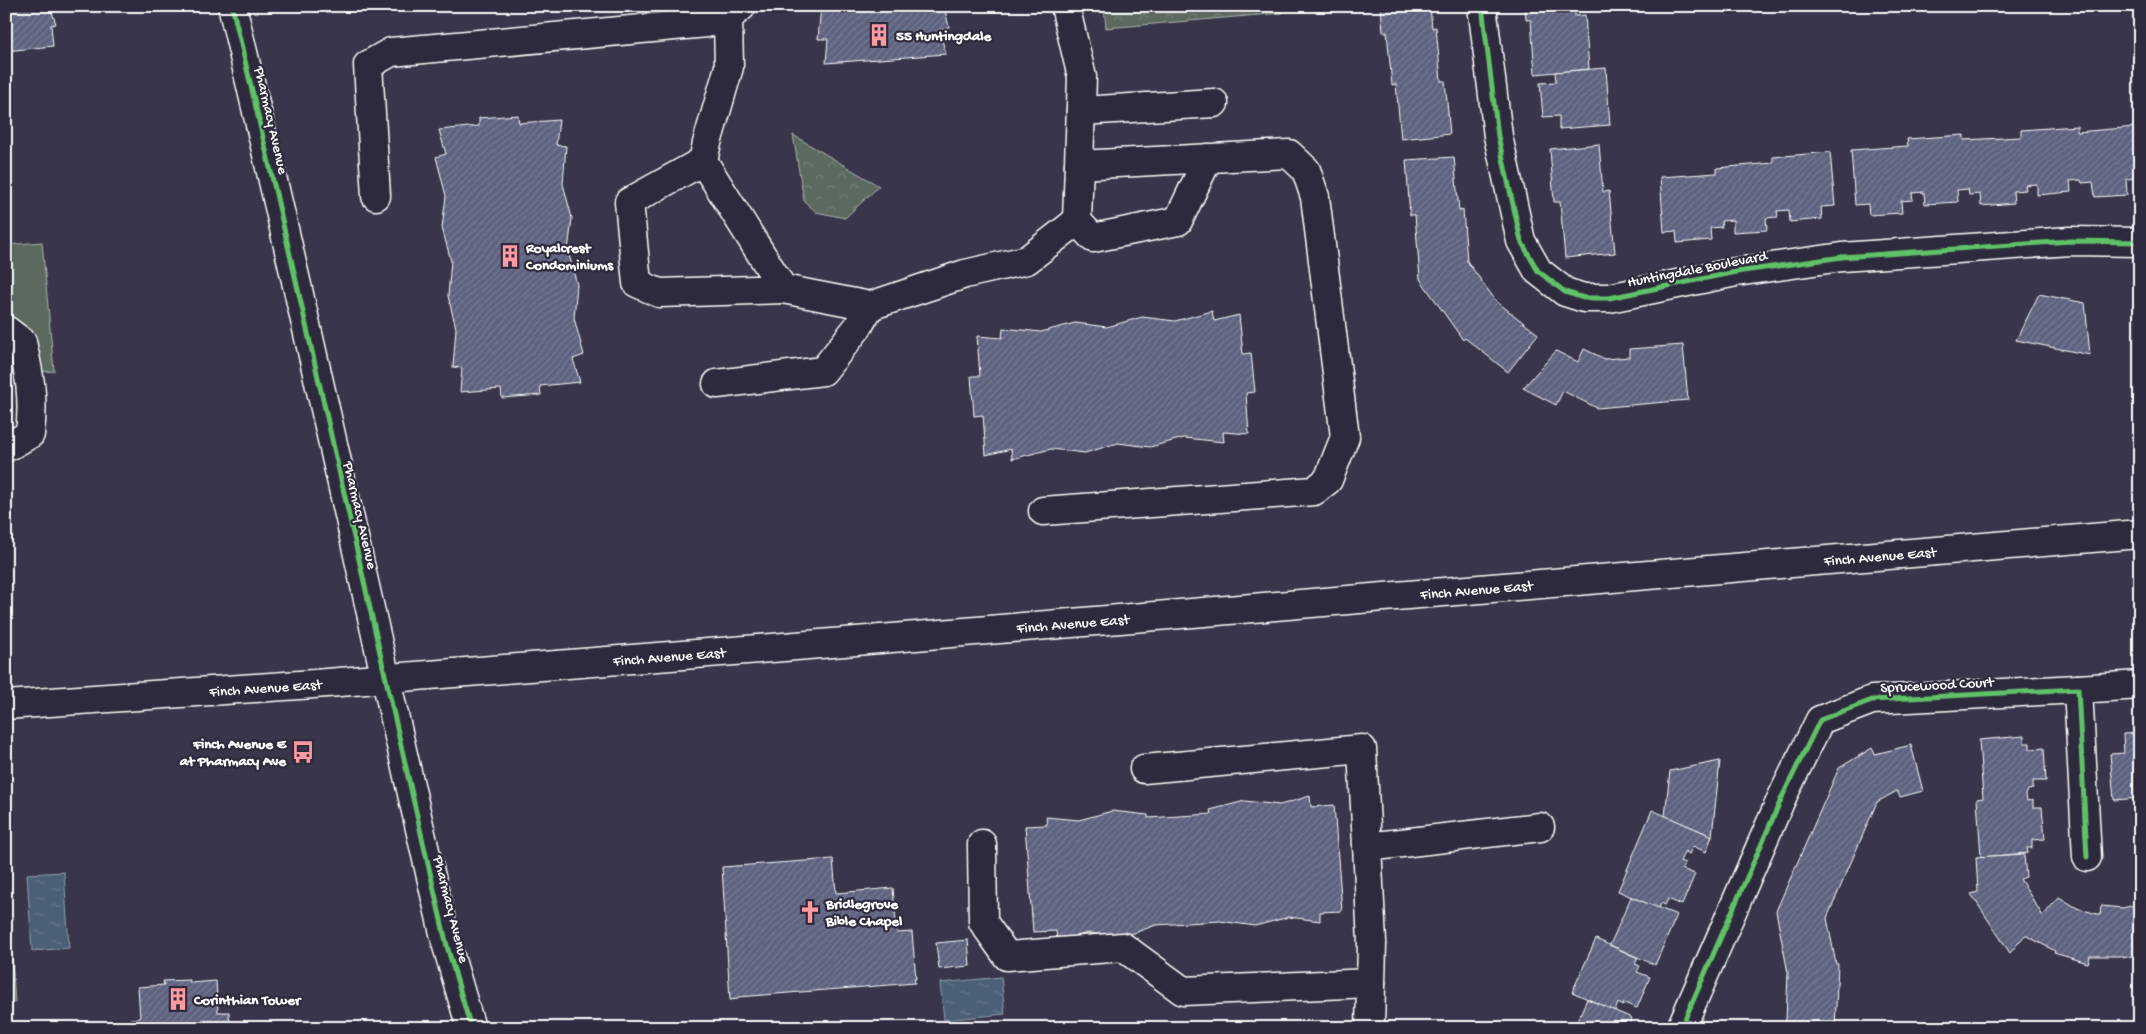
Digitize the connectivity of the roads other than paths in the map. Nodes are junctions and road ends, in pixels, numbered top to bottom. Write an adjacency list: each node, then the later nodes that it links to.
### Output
1 (232, 6): 20 (street, Pharmacy Avenue)
2 (1482, 6): 12 (street, Huntingdale Boulevard)
3 (1062, 8): 6 (street)
4 (735, 12): 8 (street); 10 (street)
5 (1214, 103): 6 (street)
6 (1081, 111): 9 (street)
7 (1208, 158): 9 (street); 11 (street); 18 (street)
8 (703, 161): 13 (street); 13 (street)
9 (1079, 166): 11 (street)
10 (376, 196)
11 (1077, 221): 14 (street)
12 (2140, 242)
13 (783, 289): 14 (street)
14 (870, 306): 16 (street)
15 (6, 330): 17 (street)
16 (717, 384)
17 (6, 446)
18 (1043, 511)
19 (2140, 534): 20 (street, Finch Avenue East)
20 (385, 677): 23 (street, Finch Avenue East); 30 (street, Pharmacy Avenue)
21 (2140, 685): 22 (street, Sprucewood Court)
22 (2078, 689): 28 (street); 32 (street, Sprucewood Court)
23 (6, 705)
24 (1144, 769): 27 (street)
25 (1540, 827): 27 (street)
26 (982, 844): 29 (street)
27 (1367, 847): 29 (street)
28 (2087, 857)
29 (1371, 983): 31 (street)
30 (471, 1028)
31 (1370, 1028)
32 (1681, 1028)

